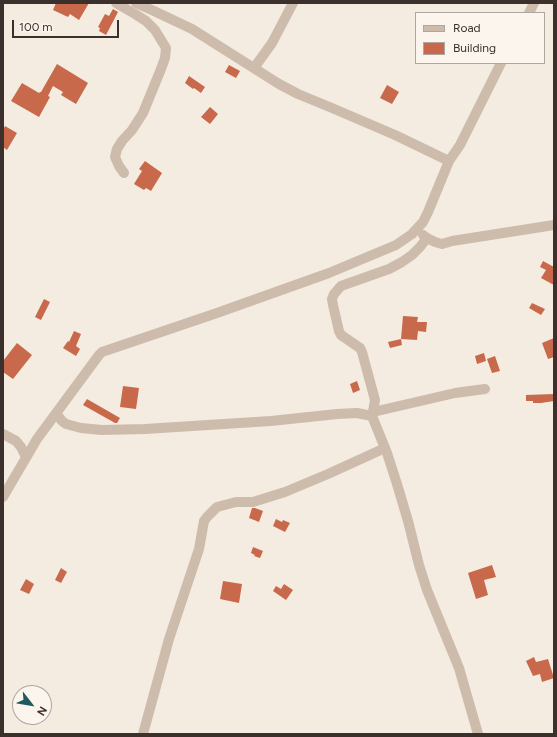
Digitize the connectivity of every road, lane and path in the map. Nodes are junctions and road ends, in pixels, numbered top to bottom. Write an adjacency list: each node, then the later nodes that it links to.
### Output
1 (116, 3): 9 (street)
2 (136, 3): 7 (street)
3 (294, 3): 7 (street)
4 (534, 3): 5 (street)
5 (529, 12)
6 (500, 64): 8 (street)
7 (254, 68): 8 (street)
8 (449, 161): 11 (street)
9 (124, 173)
10 (554, 225): 12 (street)
11 (417, 229): 12 (street); 14 (street)
12 (427, 238): 15 (street)
13 (485, 389): 15 (street)
14 (56, 413): 15 (street); 18 (street)
15 (372, 414): 17 (street)
16 (3, 434): 18 (street)
17 (385, 448): 20 (street); 21 (street)
18 (26, 457): 19 (street)
19 (3, 497)
20 (143, 734)
21 (478, 734)

